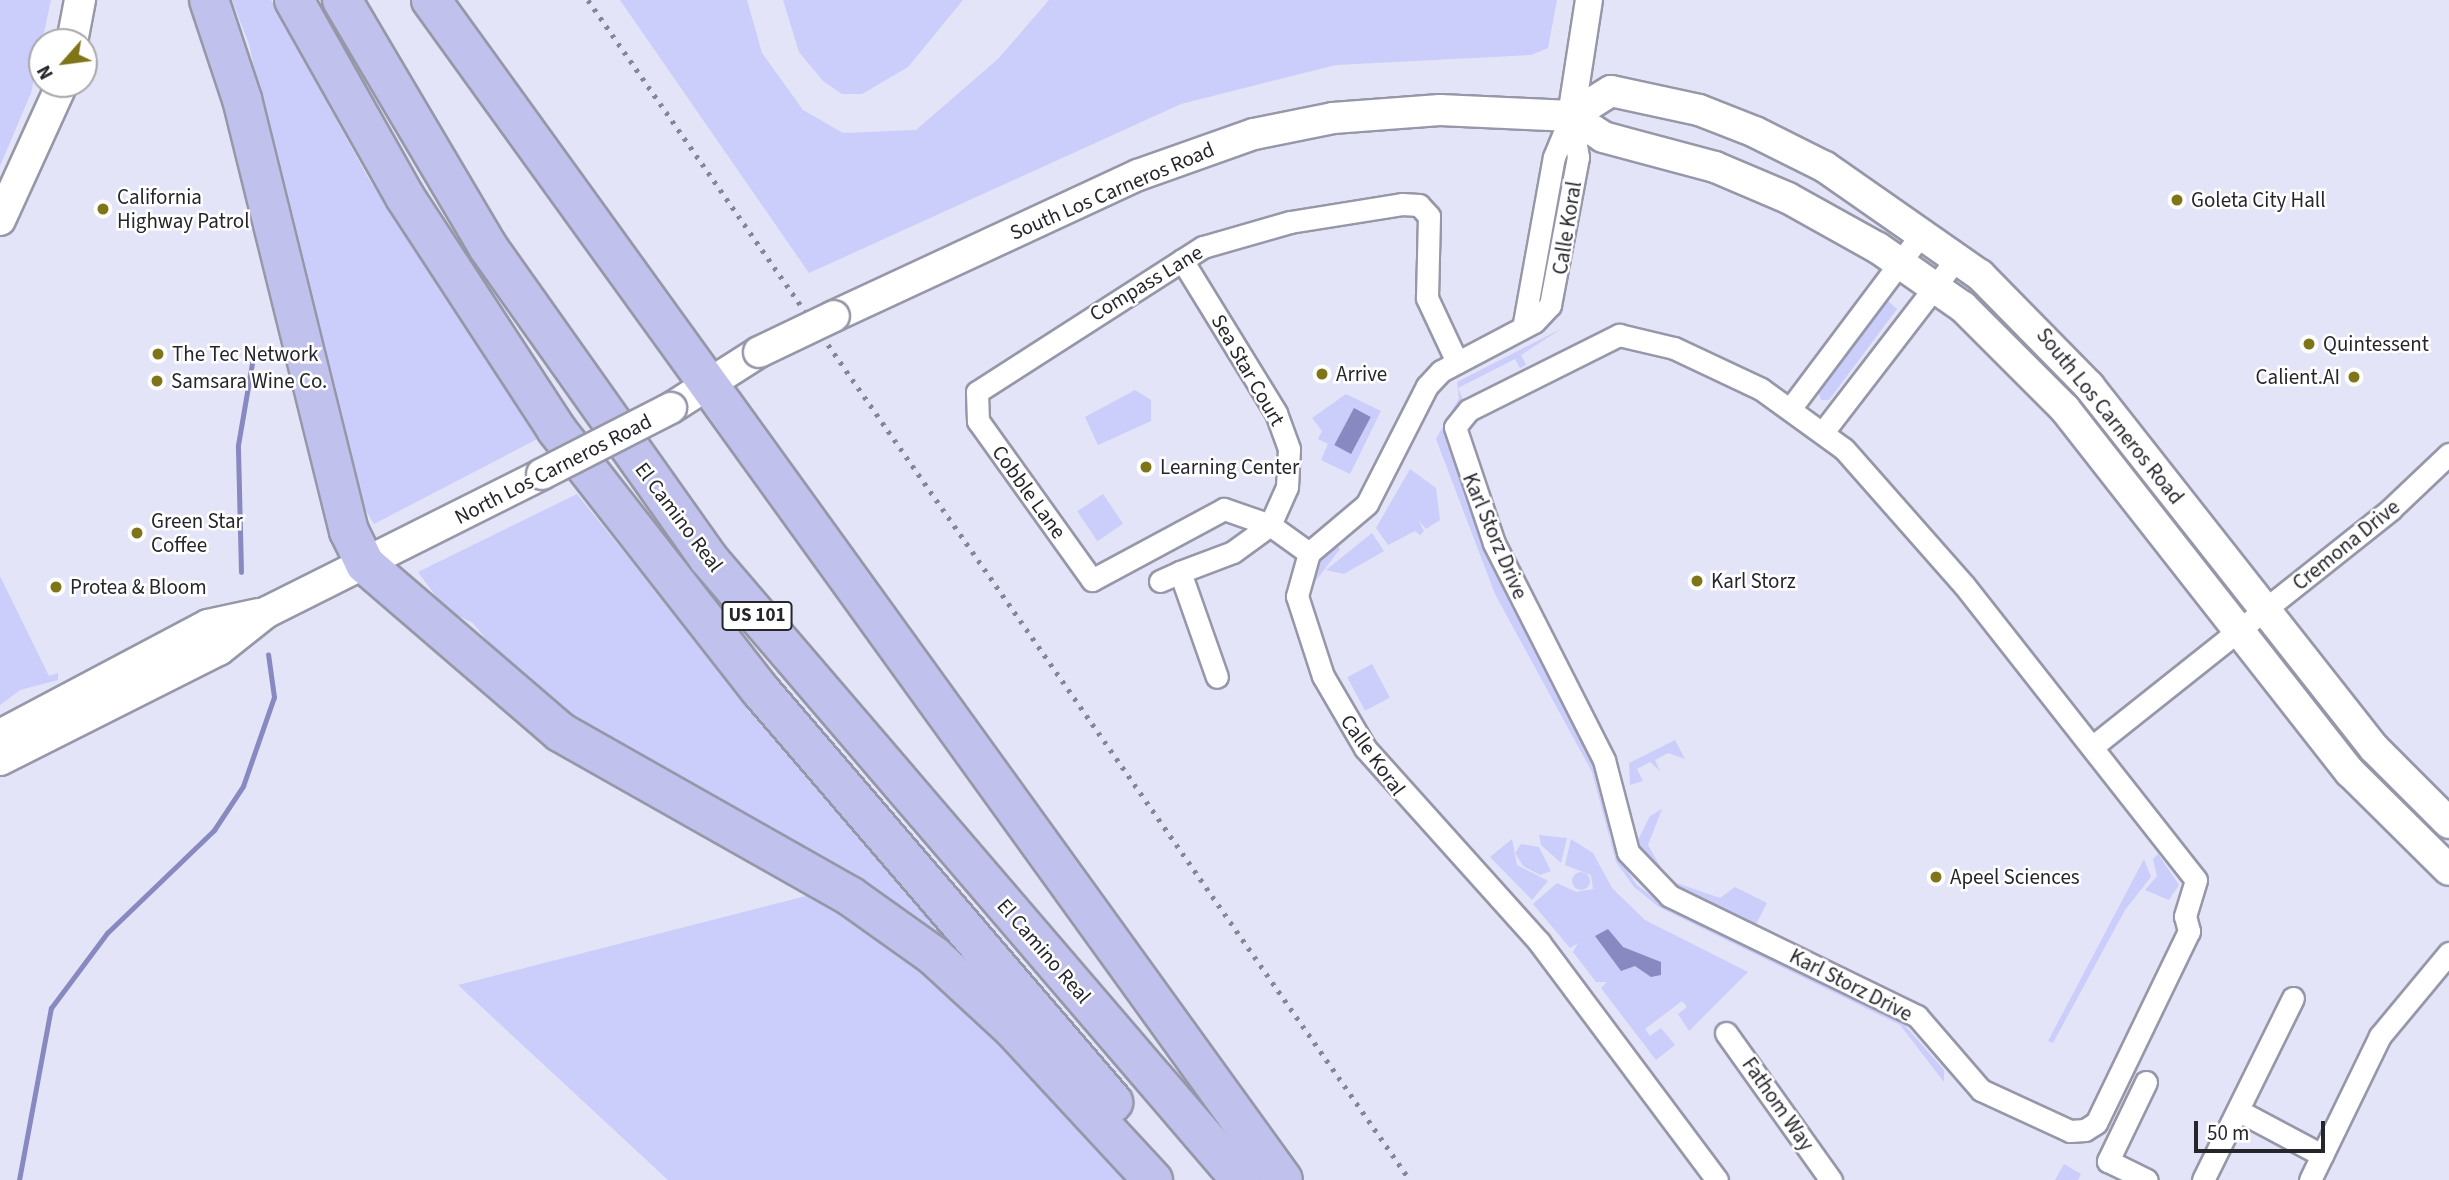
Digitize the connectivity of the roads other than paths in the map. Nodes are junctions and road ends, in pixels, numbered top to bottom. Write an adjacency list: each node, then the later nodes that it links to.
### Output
1 (60, 0): 8 (main road)
2 (80, 0): 9 (main road)
3 (209, 0): 29 (highway)
4 (294, 0): 49 (highway, El Camino Real / US 101)
5 (342, 0): 50 (highway, El Camino Real / US 101)
6 (431, 0): 22 (highway)
7 (1589, 0): 12 (street, Calle Koral)
8 (56, 28)
9 (75, 28)
10 (36, 98): 13 (main road)
11 (56, 98): 14 (main road)
12 (1571, 116): 15 (main road, South Los Carneros Road); 18 (main road, South Los Carneros Road); 20 (main road, South Los Carneros Road); 21 (street, Calle Koral)
13 (0, 188)
14 (0, 220)
15 (1922, 233): 16 (main road, South Los Carneros Road); 18 (street)
16 (1958, 257): 19 (street); 32 (main road, South Los Carneros Road)
17 (1182, 260): 21 (street, Compass Lane); 23 (street, Compass Lane); 27 (street, Sea Star Court)
18 (1900, 262): 19 (main road, South Los Carneros Road); 24 (street)
19 (1936, 286): 25 (street); 34 (main road, South Los Carneros Road)
20 (834, 316): 22 (main road, North Los Carneros Road, bridge)
21 (1457, 362): 28 (street, Calle Koral)
22 (713, 385): 29 (main road, North Los Carneros Road, bridge); 51 (highway)
23 (974, 401): 27 (street, Cobble Lane)
24 (1790, 410): 25 (street, Karl Storz Drive); 37 (street, Karl Storz Drive)
25 (1823, 432): 37 (street, Karl Storz Drive)
26 (2449, 454): 32 (street, Cremona Drive)
27 (1270, 526): 28 (street); 30 (street)
28 (1309, 553): 52 (street, Calle Koral)
29 (365, 564): 33 (main road, North Los Carneros Road); 48 (highway)
30 (1180, 572): 31 (street); 35 (street)
31 (1160, 581)
32 (2267, 610): 34 (street, Cremona Drive); 39 (main road, South Los Carneros Road)
33 (267, 612): 36 (main road, North Los Carneros Road); 38 (main road, North Los Carneros Road)
34 (2240, 632): 37 (street, Cremona Drive); 40 (main road, South Los Carneros Road)
35 (1217, 677)
36 (0, 735)
37 (2092, 747)
38 (0, 760)
39 (2449, 823)
40 (2449, 870)
41 (2449, 953): 46 (street)
42 (2293, 998): 45 (street)
43 (1726, 1033): 47 (street, Fathom Way)
44 (2146, 1082): 53 (street)
45 (2241, 1112): 46 (street); 54 (street)
46 (2322, 1155): 55 (street)
47 (1828, 1179)
48 (1153, 1180)
49 (1179, 1180)
50 (1241, 1180)
51 (1283, 1180)
52 (1717, 1180)
53 (2147, 1180)
54 (2203, 1180)
55 (2310, 1180)

